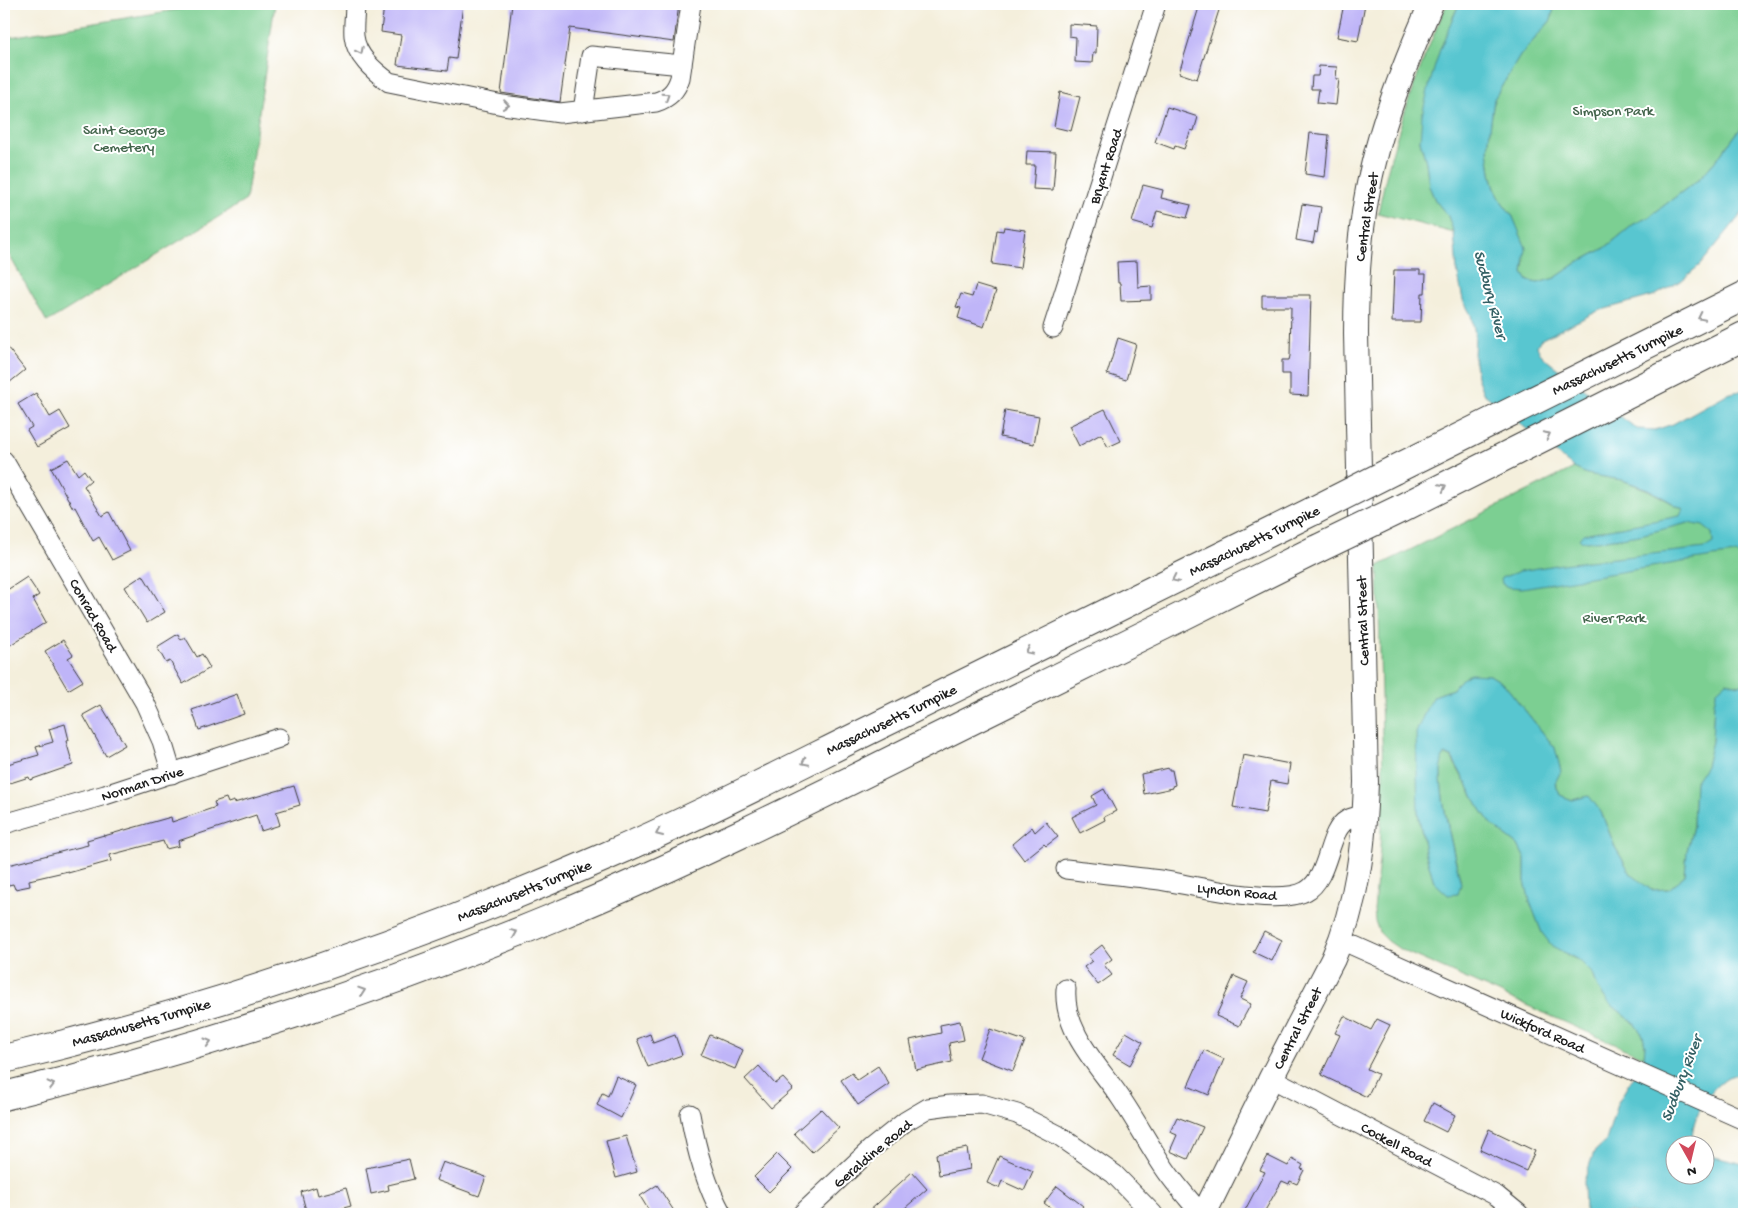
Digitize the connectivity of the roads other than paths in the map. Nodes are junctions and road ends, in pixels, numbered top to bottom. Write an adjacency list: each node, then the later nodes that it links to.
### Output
1 (355, 4): 6 (street, one-way to 6)
2 (691, 4): 5 (street)
3 (1156, 4): 8 (street, Bryant Road)
4 (1431, 4): 13 (main road, Central Street)
5 (682, 65): 6 (street, one-way to 5); 6 (street)
6 (583, 111)
7 (1744, 296): 18 (highway, Massachusetts Turnpike, one-way to 18, bridge)
8 (1053, 328)
9 (1744, 336): 20 (highway, one-way to 9, bridge)
10 (4, 461): 12 (street, Conrad Road)
11 (279, 738): 12 (street, Norman Drive)
12 (172, 774): 14 (street, Norman Drive)
13 (1365, 815): 15 (street, Lyndon Road); 16 (main road, Central Street)
14 (4, 824)
15 (1066, 869)
16 (1341, 940): 19 (main road, Central Street); 22 (street, Wickford Road)
17 (1066, 989): 26 (street)
18 (4, 1059)
19 (1272, 1078): 27 (main road, Central Street); 28 (street, Cockell Road)
20 (4, 1096)
21 (690, 1114): 23 (street)
22 (1740, 1118)
23 (722, 1214)
24 (802, 1214): 25 (street, Geraldine Road)
25 (1153, 1214)
26 (1200, 1214)
27 (1204, 1214)
28 (1519, 1214)

